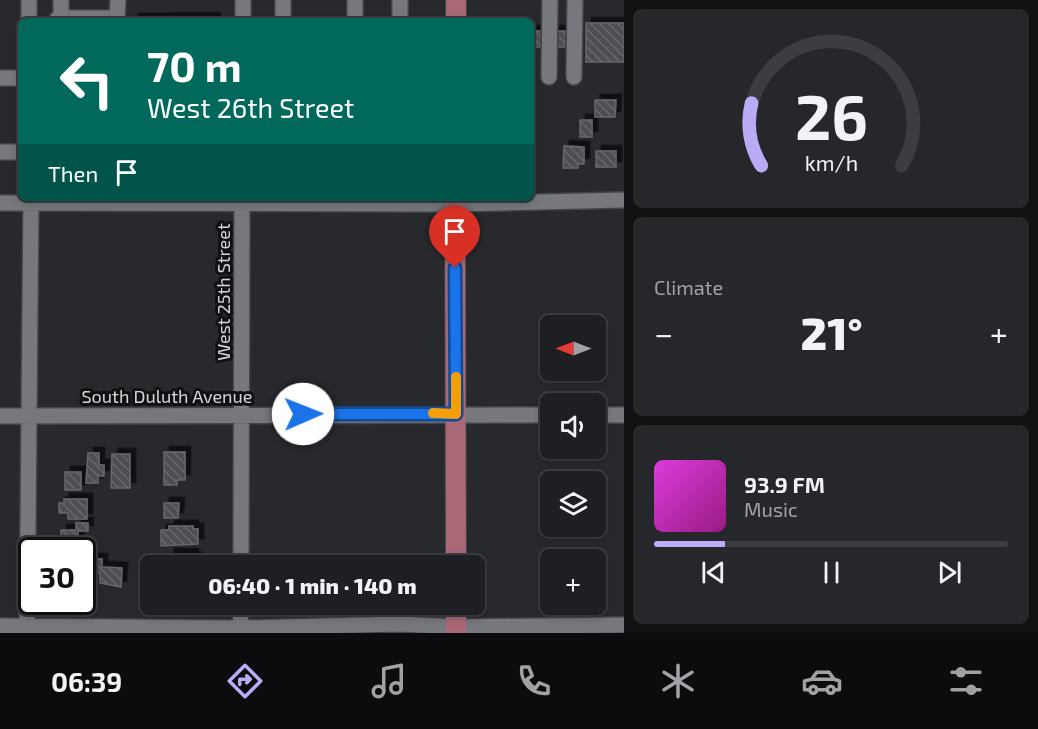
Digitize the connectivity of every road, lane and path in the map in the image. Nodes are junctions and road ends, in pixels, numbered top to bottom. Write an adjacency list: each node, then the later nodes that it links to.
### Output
1 (29, 0): 11 (street)
2 (61, 0): 12 (street)
3 (118, 0): 13 (street)
4 (243, 0): 14 (street)
5 (283, 0): 15 (street)
6 (355, 0): 16 (street)
7 (400, 0): 17 (street)
8 (456, 0): 18 (main road)
9 (550, 0): 19 (street)
10 (574, 0): 20 (street)
11 (29, 18)
12 (70, 18)
13 (117, 18)
14 (243, 18)
15 (282, 18)
16 (355, 18)
17 (400, 18)
18 (456, 18)
19 (549, 77)
20 (574, 77)
21 (0, 78): 22 (street)
22 (18, 78)
23 (0, 152): 24 (street)
24 (18, 152)
25 (624, 200): 29 (street)
26 (31, 201): 30 (street); 37 (street)
27 (242, 201): 33 (street, West 25th Street)
28 (455, 201): 31 (main road)
29 (534, 201)
30 (0, 203)
31 (456, 414): 32 (street, South Duluth Avenue); 33 (street, South Duluth Avenue); 39 (main road)
32 (540, 414)
33 (244, 415): 37 (street, South Duluth Avenue); 38 (street, West 25th Street)
34 (606, 415): 35 (street)
35 (624, 415)
36 (0, 416): 37 (street, South Duluth Avenue)
37 (29, 416): 43 (street)
38 (241, 555)
39 (456, 555)
40 (241, 615): 45 (street)
41 (624, 625): 44 (street)
42 (0, 627): 43 (street)
43 (27, 630): 45 (street)
44 (456, 630): 45 (street)
45 (240, 631)

